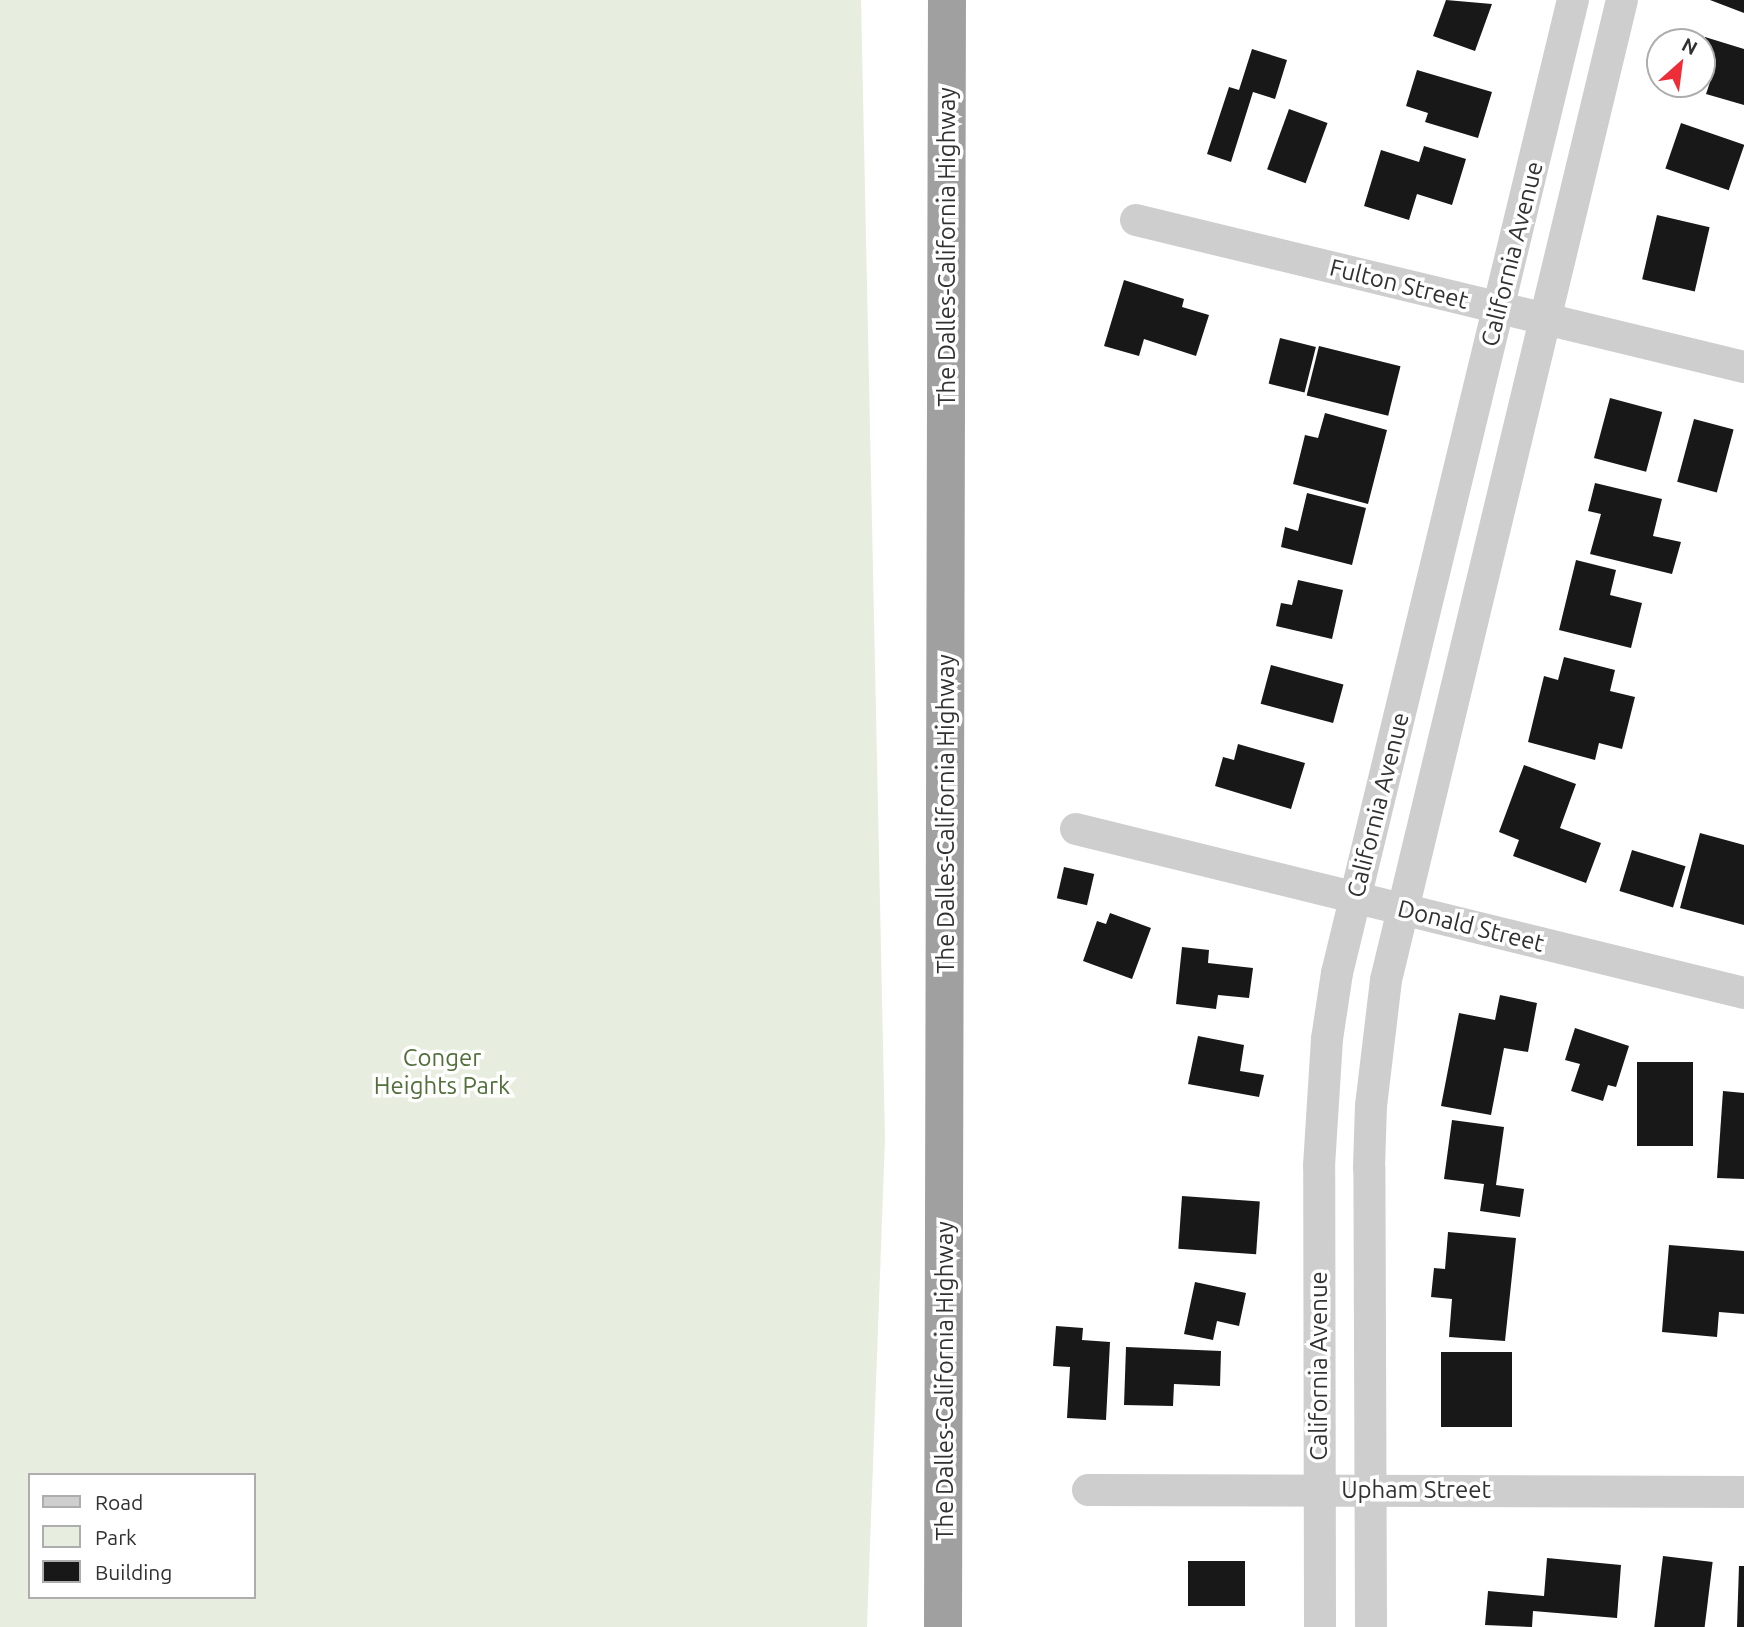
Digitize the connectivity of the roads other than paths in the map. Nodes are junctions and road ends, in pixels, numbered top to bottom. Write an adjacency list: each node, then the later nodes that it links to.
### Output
1 (947, 0): 16 (highway, The Dalles-California Highway)
2 (1573, 0): 5 (street, California Avenue)
3 (1622, 0): 6 (street, California Avenue)
4 (1136, 220): 5 (street, Fulton Street)
5 (1499, 308): 6 (street, Fulton Street); 9 (street, California Avenue)
6 (1544, 319): 7 (street, Fulton Street); 10 (street, California Avenue)
7 (1744, 367)
8 (1076, 829): 9 (street, Donald Street)
9 (1355, 898): 10 (street, Donald Street); 13 (street, California Avenue)
10 (1402, 909): 11 (street, Donald Street); 14 (street, California Avenue)
11 (1744, 993)
12 (1088, 1490): 13 (street, Upham Street)
13 (1320, 1490): 14 (street, Upham Street); 17 (street, California Avenue)
14 (1371, 1490): 15 (street, Upham Street); 18 (street, California Avenue)
15 (1744, 1492)
16 (943, 1627)
17 (1320, 1627)
18 (1371, 1627)

